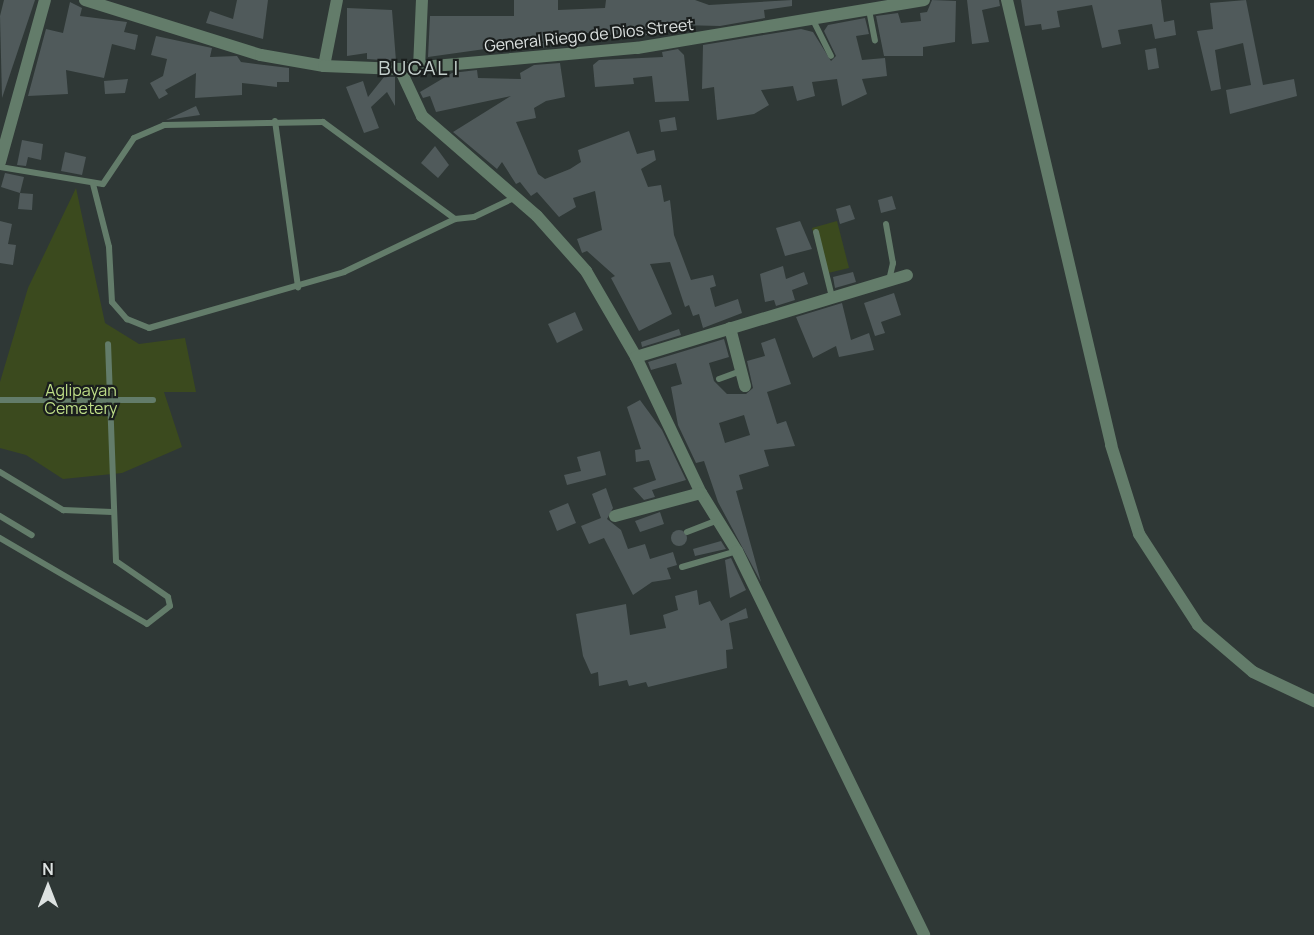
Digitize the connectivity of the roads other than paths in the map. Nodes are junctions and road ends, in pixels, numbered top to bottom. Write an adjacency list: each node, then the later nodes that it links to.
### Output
1 (45, 0): 15 (street)
2 (85, 0): 11 (street, General Riego de Dios Street)
3 (337, 0): 11 (street)
4 (422, 0): 12 (street)
5 (924, 0): 7 (street, General Riego de Dios Street)
6 (1007, 0): 46 (street)
7 (869, 10): 8 (street, General Riego de Dios Street); 9 (lane)
8 (813, 20): 10 (lane); 12 (street, General Riego de Dios Street)
9 (874, 40)
10 (831, 56)
11 (324, 66): 13 (street, General Riego de Dios Street)
12 (419, 68): 13 (street, General Riego de Dios Street)
13 (400, 69): 18 (street)
14 (275, 121): 17 (lane); 19 (lane); 24 (lane)
15 (0, 162)
16 (0, 167): 17 (lane)
17 (93, 184): 24 (lane)
18 (517, 197): 19 (lane); 28 (street)
19 (456, 219): 24 (lane)
20 (886, 224): 23 (lane)
21 (816, 232): 25 (lane)
22 (907, 274): 23 (street)
23 (889, 280): 25 (street)
24 (298, 287)
25 (832, 297): 26 (street)
26 (730, 328): 28 (street); 29 (street)
27 (108, 344): 33 (lane)
28 (636, 357): 36 (street)
29 (741, 371): 30 (lane); 31 (street)
30 (719, 379)
31 (745, 386)
32 (0, 400): 33 (lane)
33 (111, 400): 34 (lane); 37 (lane)
34 (153, 400)
35 (0, 472): 37 (lane)
36 (701, 493): 39 (street); 40 (street)
37 (112, 512): 43 (lane)
38 (0, 516): 42 (lane)
39 (615, 516)
40 (718, 520): 41 (lane); 44 (street)
41 (687, 532)
42 (32, 536)
43 (0, 538)
44 (737, 551): 45 (lane); 47 (street)
45 (682, 567)
46 (1314, 701)
47 (924, 935)

